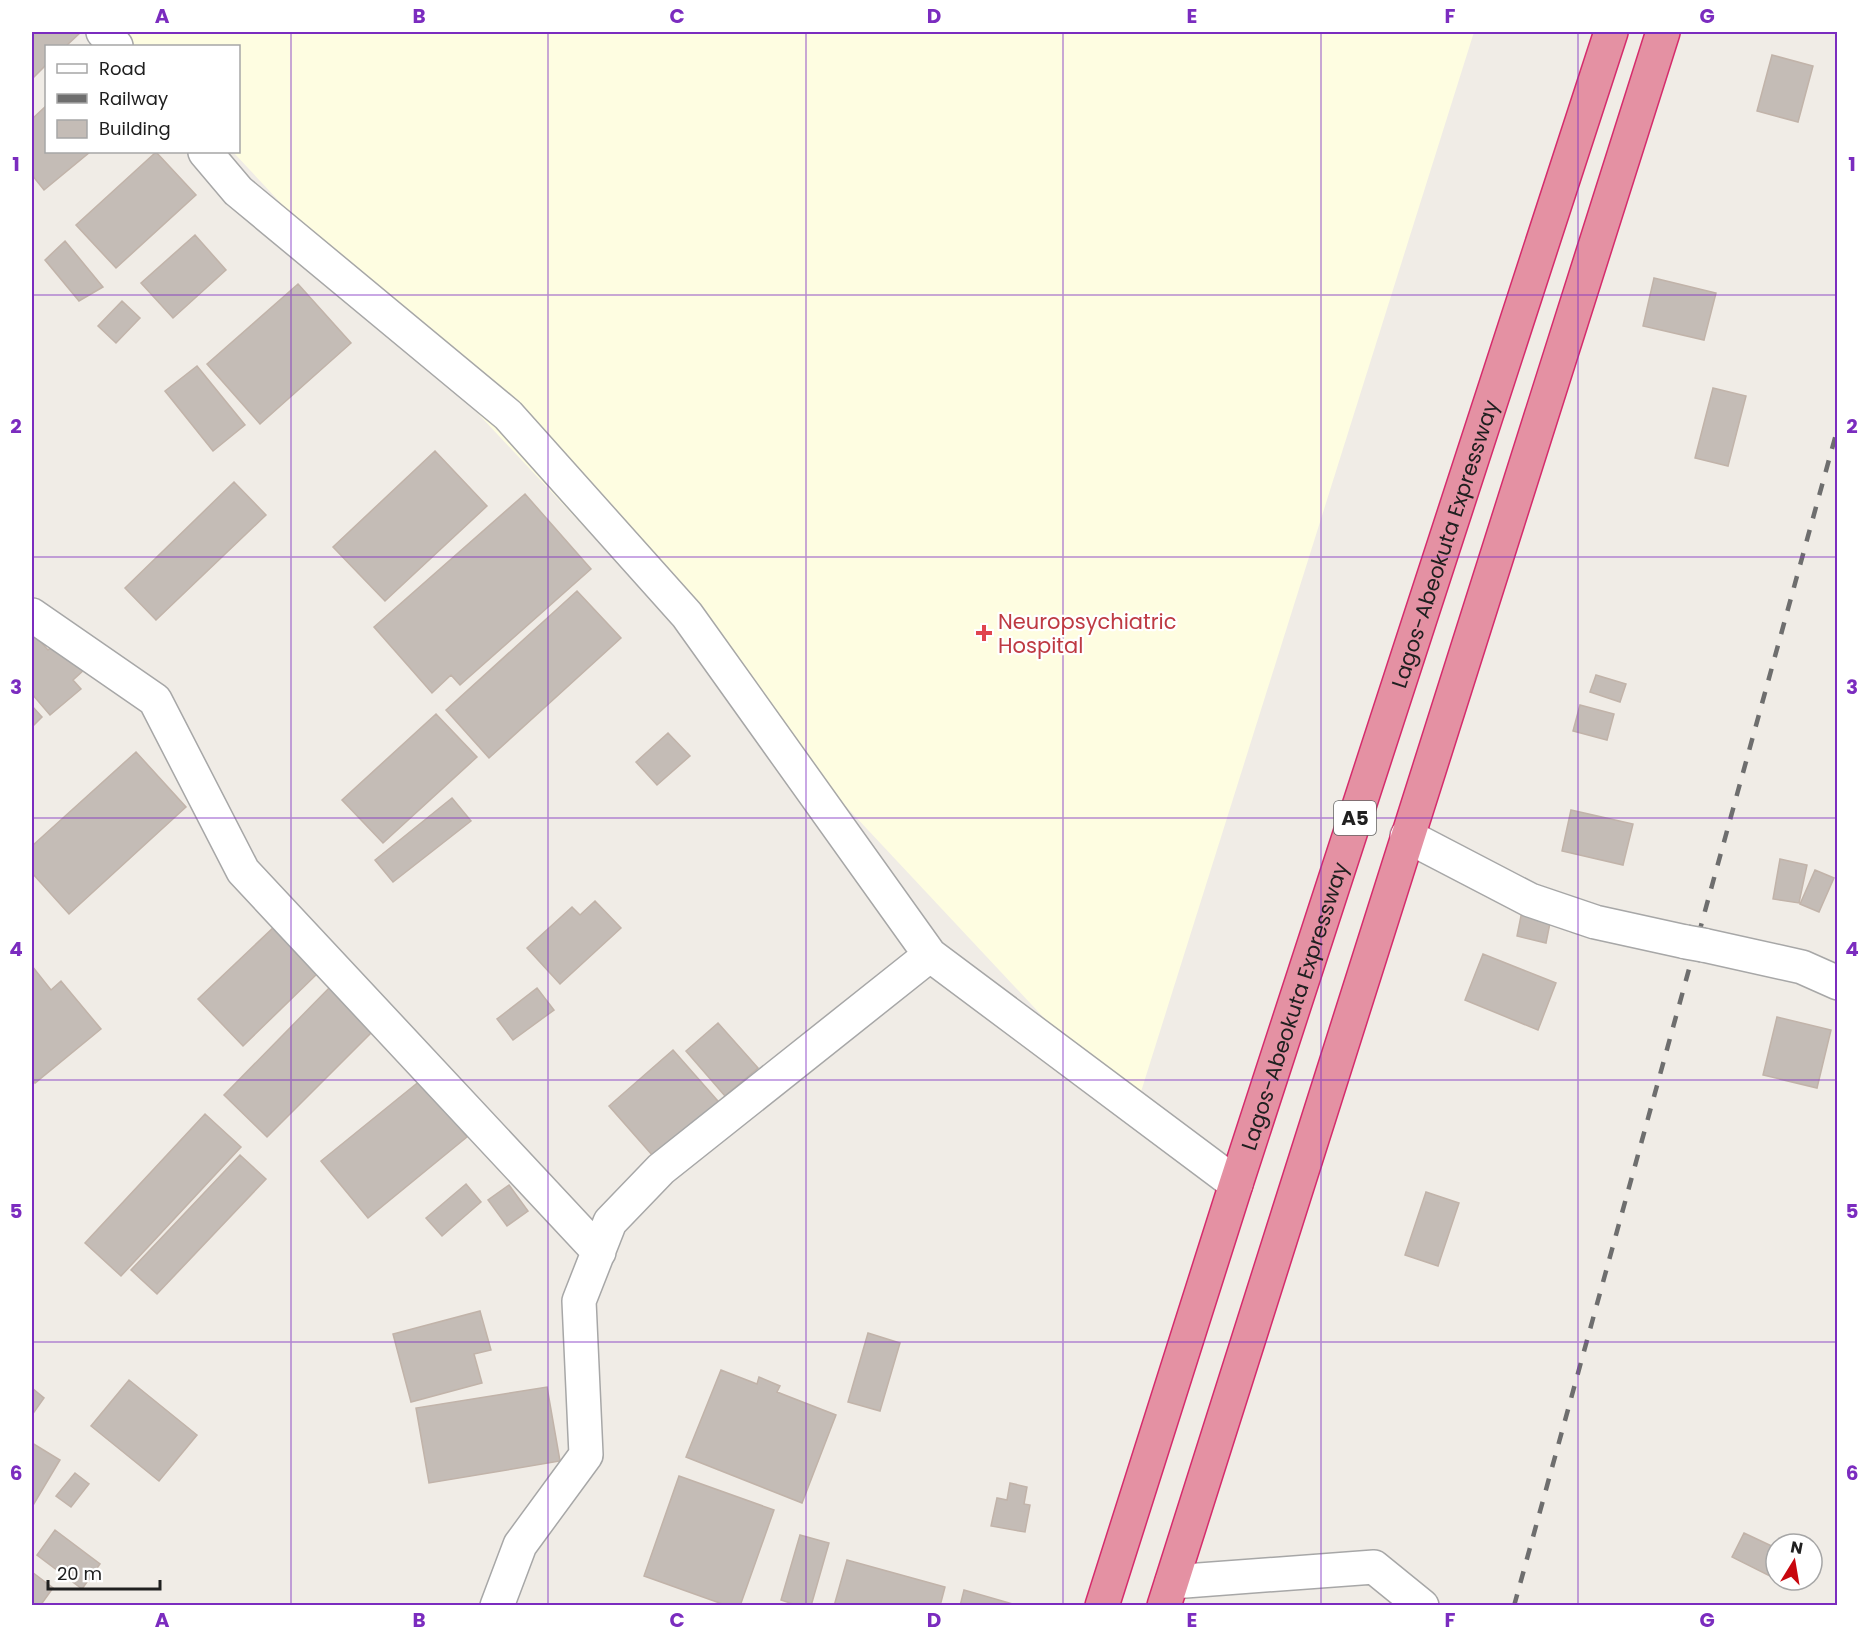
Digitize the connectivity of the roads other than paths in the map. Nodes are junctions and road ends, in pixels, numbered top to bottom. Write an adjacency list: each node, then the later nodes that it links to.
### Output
1 (103, 32): 4 (street)
2 (1611, 32): 10 (highway, Lagos-Abeokuta Expressway / A5)
3 (1663, 32): 7 (highway, A5)
4 (115, 45)
5 (206, 153): 8 (street)
6 (32, 615): 11 (street)
7 (1407, 836): 9 (street); 12 (highway, A5)
8 (930, 955): 10 (street); 11 (street)
9 (1838, 983)
10 (1236, 1184): 14 (highway, Lagos-Abeokuta Expressway / A5)
11 (599, 1252): 13 (street)
12 (1168, 1594): 15 (street)
13 (497, 1605)
14 (1102, 1605)
15 (1422, 1605)

